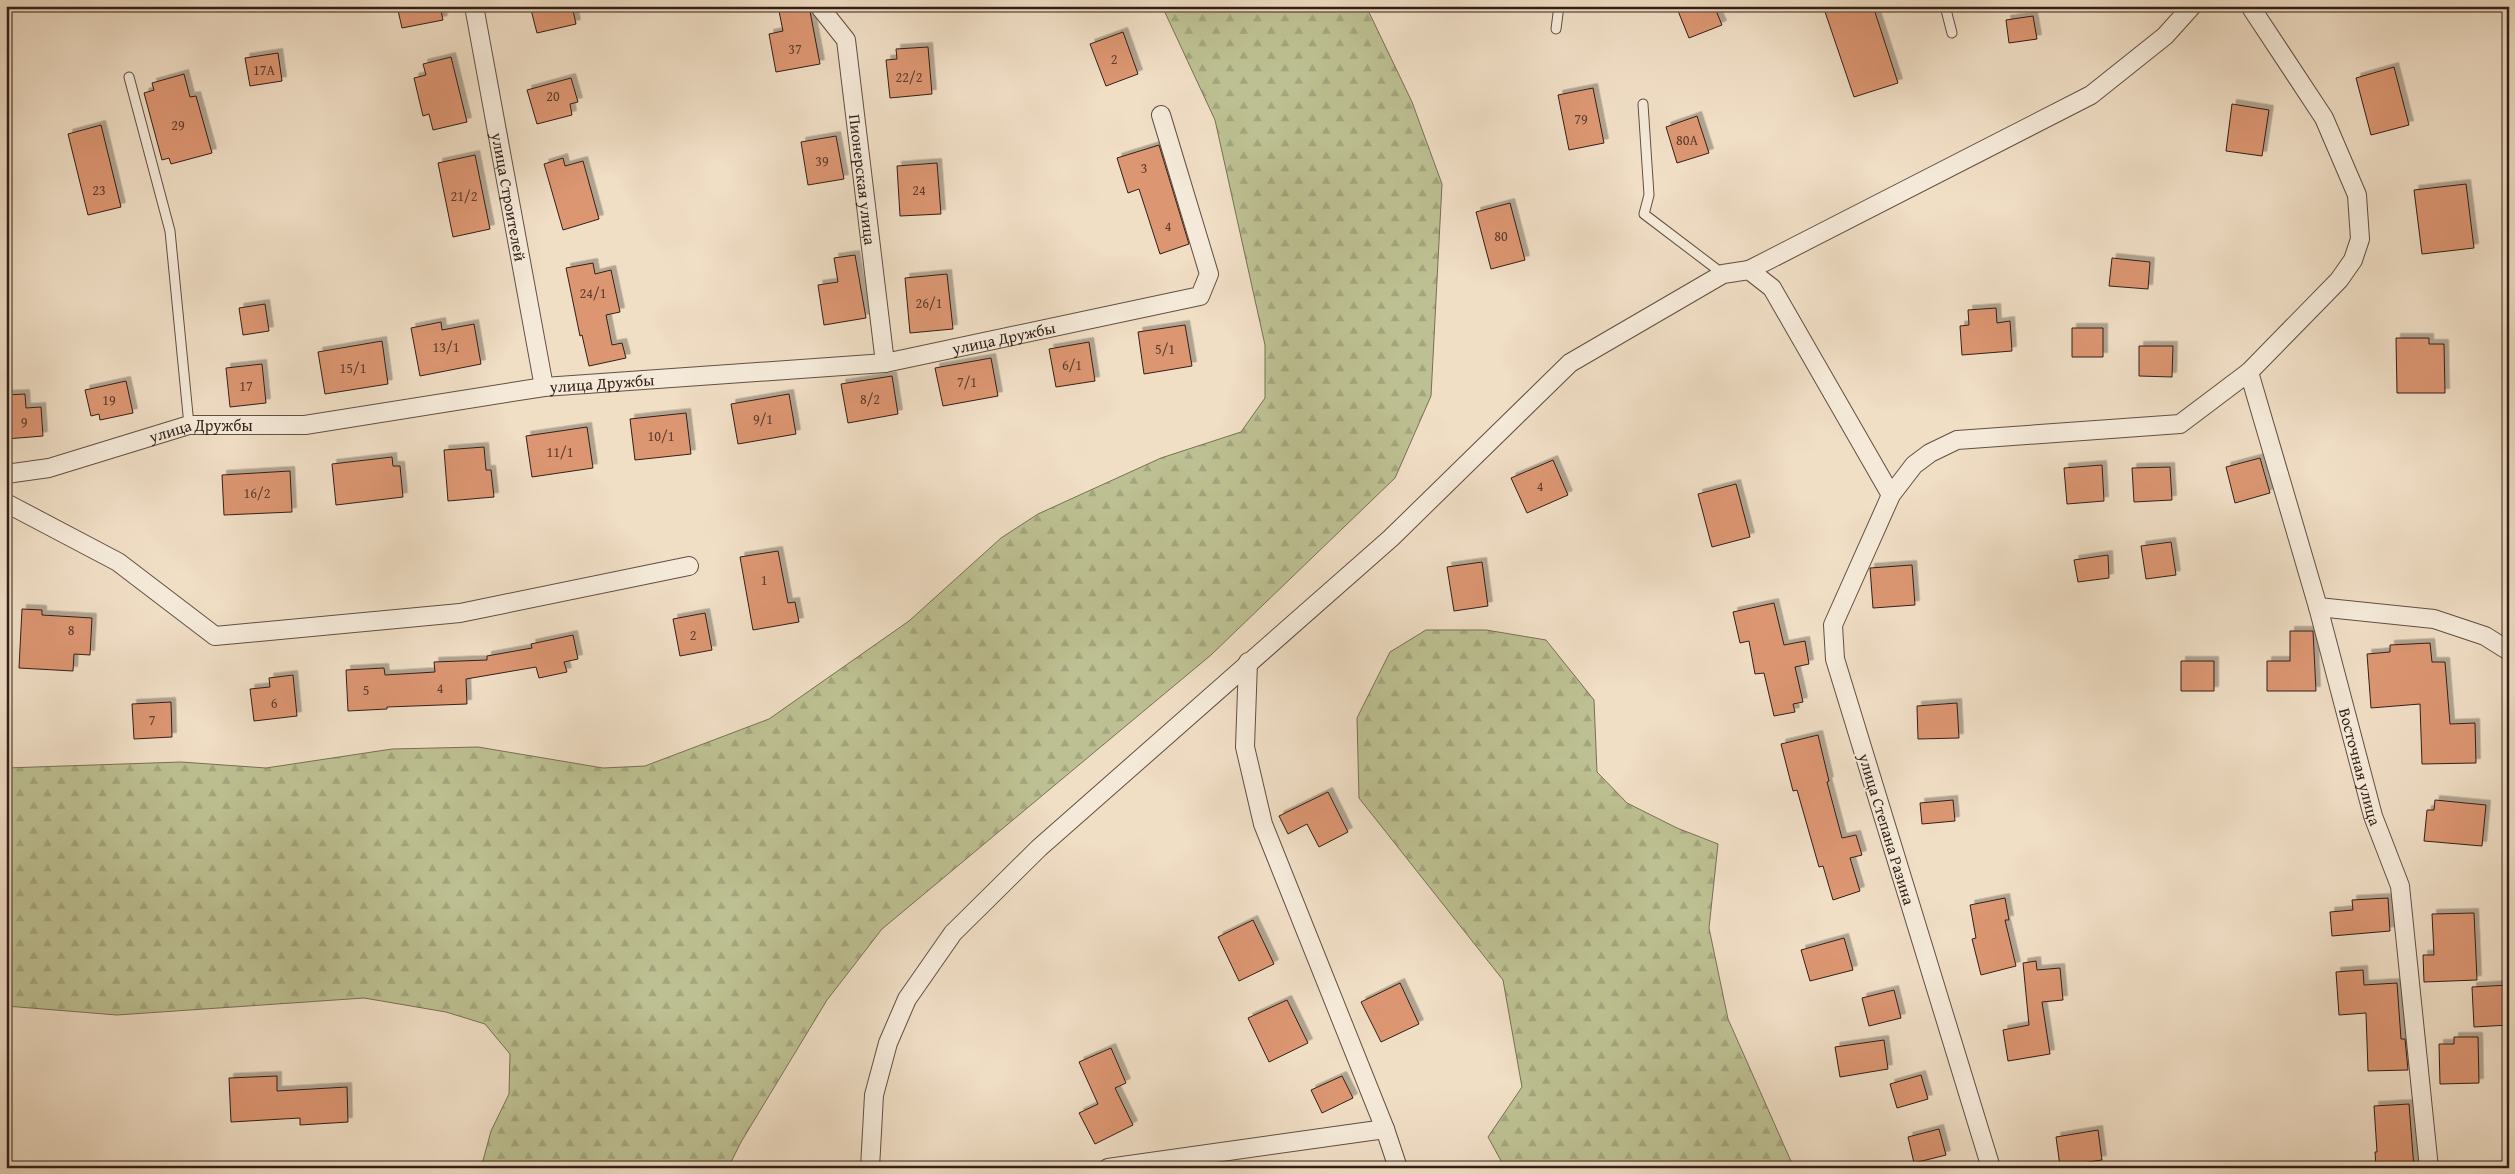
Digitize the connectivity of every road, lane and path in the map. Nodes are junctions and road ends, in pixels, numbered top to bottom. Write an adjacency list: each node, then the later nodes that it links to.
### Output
1 (474, 6): 16 (street, улица Строителей)
2 (819, 6): 14 (street, Пионерская улица)
3 (1559, 6): 7 (lane)
4 (1945, 6): 8 (lane)
5 (2192, 6): 12 (street)
6 (2250, 6): 15 (street, улица Степана Разина)
7 (1556, 29)
8 (1952, 33)
9 (130, 77): 17 (lane)
10 (1643, 104): 13 (lane)
11 (1161, 115): 14 (street, улица Дружбы)
12 (1749, 270): 13 (street); 19 (street)
13 (1723, 274): 24 (street)
14 (885, 362): 16 (street, улица Дружбы)
15 (2249, 372): 19 (street, улица Степана Разина); 22 (street, Восточная улица)
16 (544, 387): 17 (street, улица Дружбы)
17 (190, 425): 18 (street, улица Дружбы)
18 (6, 474)
19 (1891, 495): 29 (street, улица Степана Разина)
20 (6, 503): 21 (street)
21 (689, 566)
22 (2318, 607): 23 (street); 30 (street, Восточная улица)
23 (2509, 650)
24 (1248, 662): 25 (street); 26 (street)
25 (1385, 1129): 27 (street); 28 (street)
26 (870, 1168)
27 (1108, 1168)
28 (1398, 1168)
29 (1991, 1168)
30 (2428, 1168)

